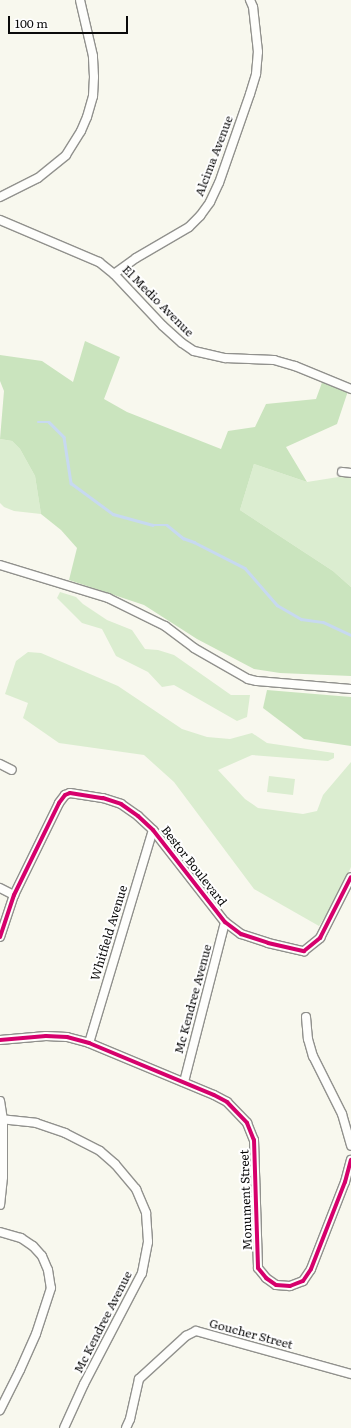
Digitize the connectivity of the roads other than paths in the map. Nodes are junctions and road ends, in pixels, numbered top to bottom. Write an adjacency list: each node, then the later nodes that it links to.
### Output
1 (80, 0): 3 (street)
2 (250, 0): 5 (street, Alcima Avenue)
3 (0, 197)
4 (0, 220): 5 (street, El Medio Avenue)
5 (114, 274): 6 (street, El Medio Avenue)
6 (351, 389)
7 (342, 472): 8 (street)
8 (351, 473)
9 (0, 565): 10 (street)
10 (351, 689)
11 (0, 764): 12 (street)
12 (12, 770)
13 (153, 830): 16 (street, Bestor Boulevard); 17 (street, Bestor Boulevard); 21 (street, Whitfield Avenue)
14 (351, 877): 17 (street, Bestor Boulevard)
15 (0, 888): 16 (street)
16 (14, 895): 18 (street, Bestor Boulevard)
17 (225, 922): 22 (street, Mc Kendree Avenue)
18 (0, 937)
19 (306, 1017): 25 (street)
20 (0, 1040): 21 (street, Monument Street)
21 (89, 1043): 22 (street, Monument Street)
22 (184, 1082): 26 (street, Monument Street)
23 (0, 1101): 24 (street)
24 (1, 1119): 27 (street); 31 (street, Mc Kendree Avenue)
25 (351, 1146)
26 (351, 1160)
27 (0, 1205)
28 (0, 1232): 30 (street)
29 (351, 1374): 32 (street, Goucher Street)
30 (0, 1410)
31 (64, 1428)
32 (126, 1428)

